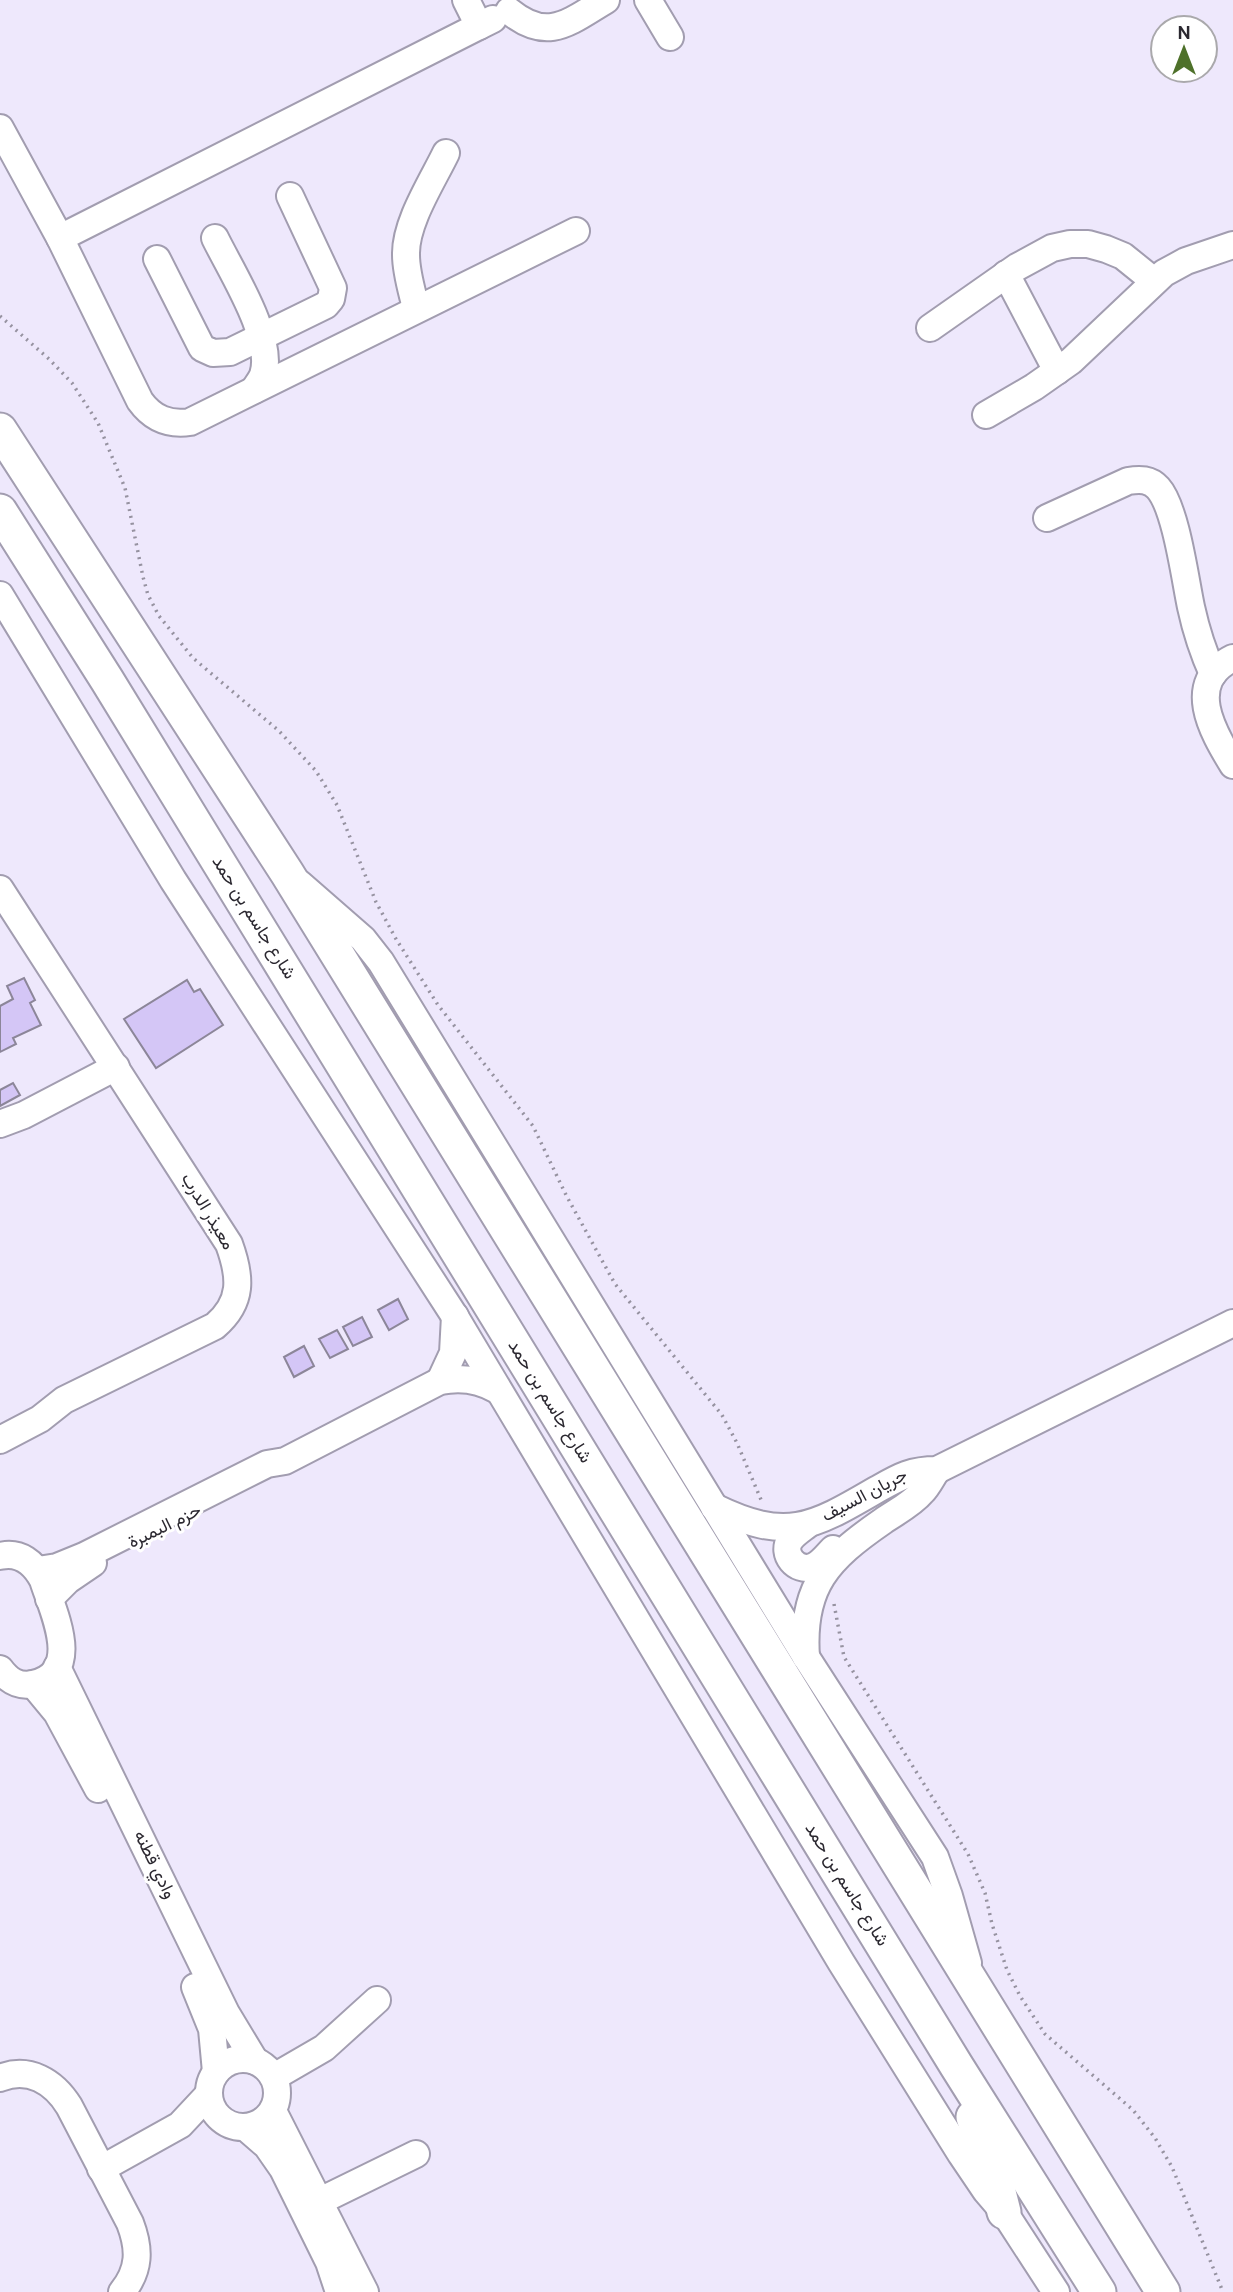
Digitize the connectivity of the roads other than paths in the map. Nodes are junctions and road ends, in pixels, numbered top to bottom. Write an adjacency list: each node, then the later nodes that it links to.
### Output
1 (466, 0): 5 (street)
2 (606, 0): 4 (street)
3 (648, 0): 6 (street)
4 (514, 5): 5 (street)
5 (479, 26): 11 (street)
6 (670, 37)
7 (0, 128): 11 (street)
8 (446, 153): 17 (street)
9 (290, 196): 19 (street)
10 (576, 231): 17 (street)
11 (60, 238): 21 (street)
12 (215, 238): 19 (street)
13 (1233, 246): 16 (street)
14 (157, 258): 19 (street)
15 (1006, 274): 16 (street); 18 (street); 20 (street)
16 (1154, 281): 20 (street)
17 (416, 308): 21 (street)
18 (930, 328)
19 (263, 335): 21 (street)
20 (1057, 371): 22 (street)
21 (254, 390)
22 (986, 415)
23 (0, 430): 29 (main road)
24 (1047, 519): 27 (street)
25 (5, 522): 54 (main road, شارع جاسم بن حمد)
26 (0, 595): 33 (street, شارع جاسم بن حمد)
27 (1223, 666): 28 (street)
28 (1233, 765)
29 (287, 873): 41 (street); 52 (main road)
30 (0, 889): 31 (street, معيذر الدرب)
31 (116, 1067): 32 (street); 37 (street, معيذر الدرب)
32 (0, 1124)
33 (454, 1315): 35 (street); 36 (street, شارع جاسم بن حمد)
34 (1233, 1323): 40 (street)
35 (440, 1381): 36 (street, حزم البمبرة); 44 (street, حزم البمبرة)
36 (497, 1390): 64 (street, شارع جاسم بن حمد)
37 (64, 1400): 38 (street, معيذر الدرب); 39 (street, معيذر الدرب)
38 (0, 1420)
39 (0, 1440)
40 (937, 1470): 42 (street, جريان السيف); 43 (street, جريان السيف)
41 (714, 1507): 42 (street, جريان السيف); 48 (street)
42 (807, 1525): 43 (street, جريان السيف)
43 (852, 1542): 48 (street, جريان السيف)
44 (111, 1548): 46 (street, حزم البمبرة); 47 (street, حزم البمبرة)
45 (1, 1555): 46 (street)
46 (38, 1570): 47 (street)
47 (49, 1599): 49 (street)
48 (806, 1657): 52 (street)
49 (57, 1667): 51 (street); 55 (street, وادي قطنه)
50 (2, 1674): 51 (street)
51 (33, 1684): 57 (street, وادي قطنه)
52 (973, 1982): 70 (main road)
53 (377, 2000): 55 (street)
54 (957, 2065): 64 (main road); 69 (main road, شارع جاسم بن حمد)
55 (265, 2069): 57 (street); 58 (street)
56 (0, 2077): 62 (street)
57 (212, 2083): 59 (street); 60 (street)
58 (273, 2111): 60 (street); 63 (street)
59 (180, 2125): 60 (street); 62 (street)
60 (235, 2125): 66 (street)
61 (416, 2154): 63 (street)
62 (101, 2169): 65 (street)
63 (320, 2201): 67 (street)
64 (1004, 2212): 68 (street, شارع جاسم بن حمد)
65 (122, 2292)
66 (339, 2292)
67 (365, 2292)
68 (1056, 2292)
69 (1099, 2292)
70 (1163, 2292)

